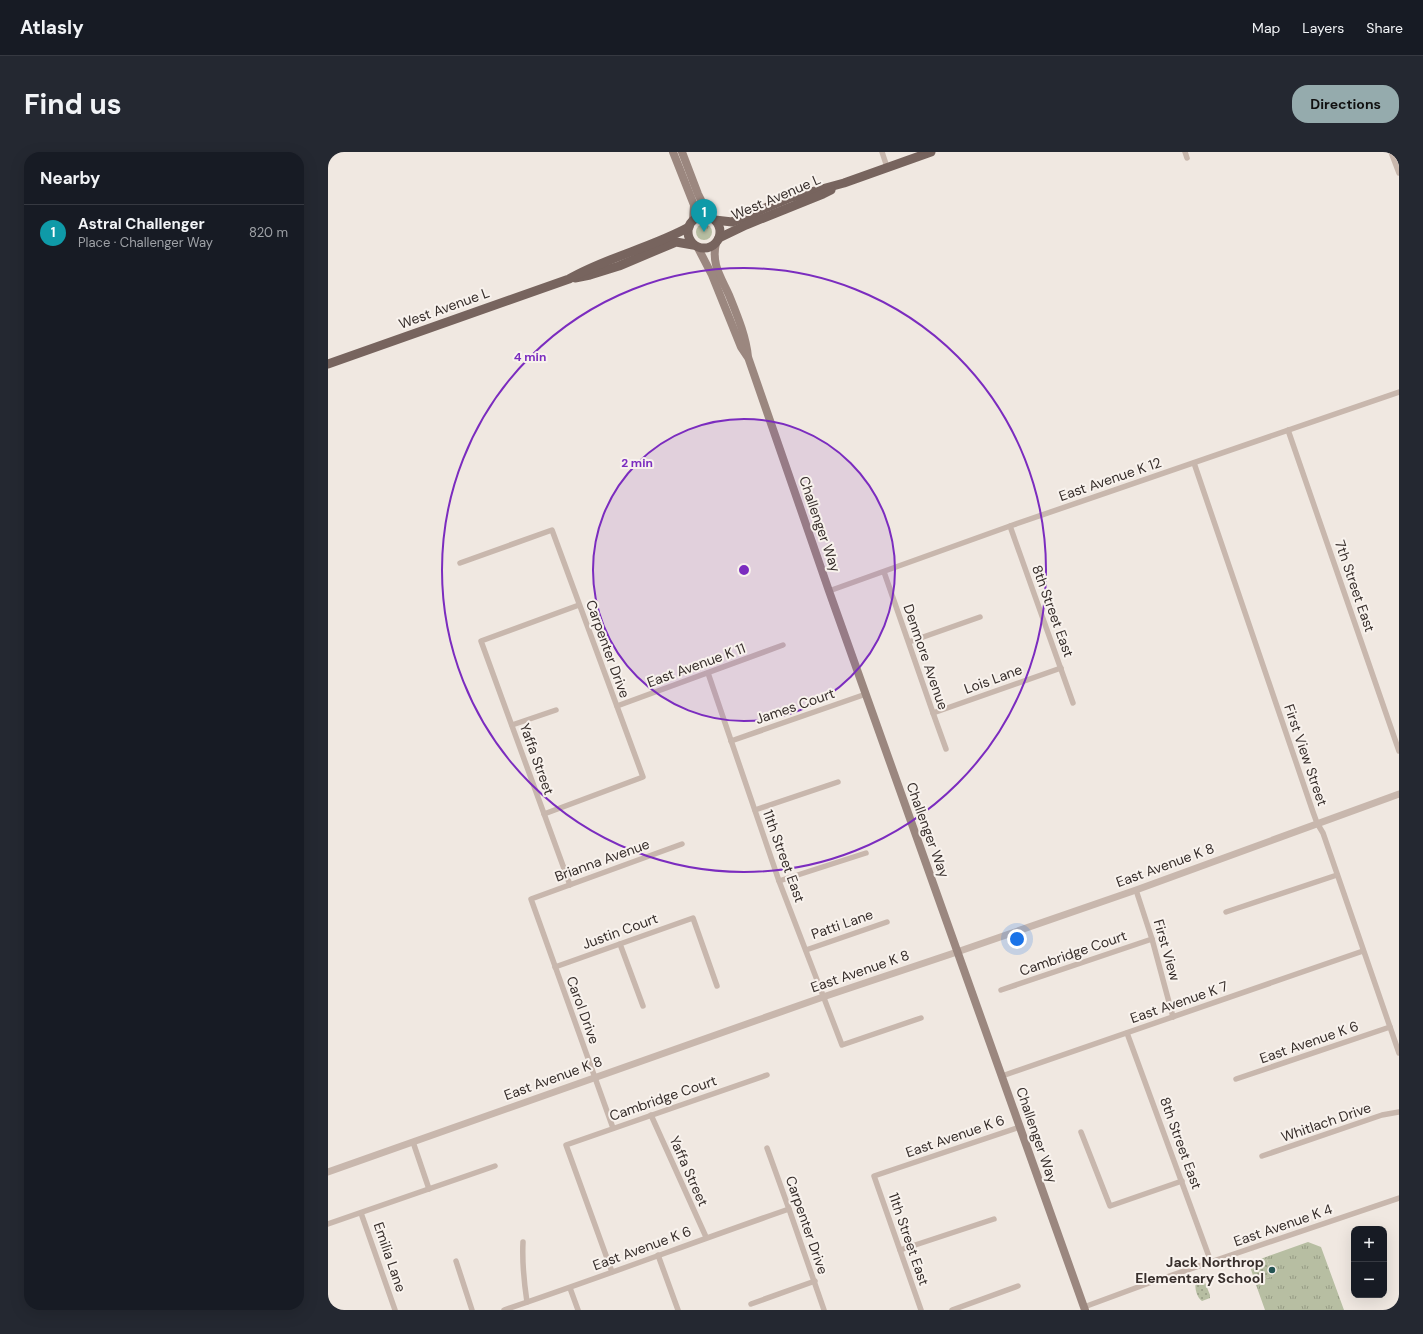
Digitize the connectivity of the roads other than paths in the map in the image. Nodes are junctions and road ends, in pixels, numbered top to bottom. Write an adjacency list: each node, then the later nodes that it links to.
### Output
1 (673, 152): 10 (main road)
2 (682, 152): 9 (main road)
3 (882, 152): 6 (street)
4 (931, 152): 6 (main road, West Avenue L)
5 (1391, 152): 7 (street)
6 (887, 167): 8 (main road, West Avenue L)
7 (1399, 173)
8 (844, 182): 9 (main road, West Avenue L); 11 (main road, West Avenue L)
9 (712, 219): 10 (main road); 11 (main road)
10 (691, 224): 12 (main road); 13 (main road, West Avenue L)
11 (718, 240): 12 (main road); 14 (main road, Challenger Way)
12 (696, 246): 13 (main road, West Avenue L); 14 (main road, Challenger Way)
13 (569, 279): 15 (main road, West Avenue L)
14 (748, 357): 22 (main road, Challenger Way)
15 (328, 364)
16 (1399, 392): 17 (street, East Avenue K 12)
17 (1288, 430): 18 (street, East Avenue K 12); 37 (street, 7th Street East)
18 (1194, 463): 19 (street, East Avenue K 12); 42 (street, First View Street)
19 (1010, 526): 21 (street, East Avenue K 12); 27 (street, 8th Street East)
20 (460, 563): 23 (street, Carpenter Drive)
21 (884, 572): 22 (street, East Avenue K 12); 25 (street, Denmore Avenue)
22 (829, 591): 29 (main road, Challenger Way)
23 (579, 605): 31 (street, Carpenter Drive); 34 (street, Yaffa Street)
24 (980, 617): 25 (street)
25 (909, 642): 33 (street, Denmore Avenue)
26 (783, 645): 28 (street, East Avenue K 11)
27 (1061, 668): 30 (street, 8th Street East); 33 (street, Lois Lane)
28 (708, 673): 31 (street, East Avenue K 11); 35 (street, 11th Street East)
29 (866, 694): 35 (street, James Court); 56 (main road, Challenger Way)
30 (1073, 704)
31 (617, 706): 41 (street, Carpenter Drive)
32 (556, 710): 34 (street)
33 (933, 713): 36 (street, Denmore Avenue)
34 (512, 725): 41 (street, Yaffa Street)
35 (732, 741): 40 (street, 11th Street East)
36 (946, 749)
37 (1399, 751)
38 (838, 782): 40 (street)
39 (1399, 794): 42 (street, East Avenue K 8)
40 (755, 810): 46 (street, 11th Street East)
41 (544, 814): 47 (street, Yaffa Street)
42 (1317, 823): 45 (street, First View Street); 48 (street, East Avenue K 8)
43 (682, 844): 47 (street, Brianna Avenue)
44 (866, 852): 46 (street)
45 (1337, 875): 50 (street); 55 (street, First View Street)
46 (780, 881): 54 (street, 11th Street East)
47 (570, 885): 49 (street, Brianna Avenue)
48 (1136, 890): 52 (street, First View); 56 (street, East Avenue K 8)
49 (530, 899): 57 (street, Carol Drive)
50 (1226, 912)
51 (887, 922): 54 (street, Patti Lane)
52 (1152, 939): 59 (street, Cambridge Court); 62 (street, First View)
53 (620, 944): 57 (street, Justin Court); 58 (street, Justin Court); 61 (street)
54 (806, 950): 60 (street, 11th Street East)
55 (1363, 951): 62 (street, East Avenue K 7); 64 (street, First View Street)
56 (957, 952): 60 (street, East Avenue K 8); 68 (main road, Challenger Way)
57 (555, 967): 69 (street, Carol Drive)
58 (716, 986)
59 (1001, 990)
60 (823, 997): 63 (street, 11th Street East); 69 (street, East Avenue K 8)
61 (643, 1006)
62 (1173, 1017): 65 (street, East Avenue K 7)
63 (921, 1018)
64 (1390, 1027): 66 (street, First View Street); 70 (street, East Avenue K 6)
65 (1127, 1033): 68 (street, East Avenue K 7); 82 (street, 8th Street East)
66 (1399, 1053)
67 (767, 1076): 72 (street, Cambridge Court)
68 (1002, 1076): 73 (main road, Challenger Way)
69 (595, 1077): 74 (street, Carol Drive); 76 (street, East Avenue K 8)
70 (1236, 1079)
71 (1399, 1112): 78 (street, Whitlach Drive)
72 (651, 1115): 74 (street, Cambridge Court); 89 (street, Yaffa Street)
73 (1020, 1127): 81 (street, East Avenue K 6); 101 (main road, Challenger Way)
74 (613, 1128): 95 (street, Cambridge Court)
75 (1081, 1132): 82 (street)
76 (413, 1142): 80 (street, East Avenue K 8); 83 (street)
77 (767, 1148): 85 (street, Carpenter Drive)
78 (1262, 1156)
79 (495, 1166): 83 (street)
80 (328, 1172)
81 (874, 1176): 91 (street, 11th Street East)
82 (1182, 1182): 94 (street, 8th Street East)
83 (429, 1189): 86 (street)
84 (1399, 1198): 94 (street, East Avenue K 4)
85 (789, 1209): 89 (street, East Avenue K 6); 96 (street, Carpenter Drive)
86 (361, 1213): 88 (street); 102 (street, Emilia Lane)
87 (994, 1219): 91 (street)
88 (328, 1224)
89 (706, 1237): 92 (street, East Avenue K 6)
90 (523, 1242): 99 (street)
91 (900, 1250): 108 (street, 11th Street East)
92 (658, 1255): 95 (street, East Avenue K 6); 106 (street)
93 (456, 1261): 103 (street)
94 (1211, 1262): 101 (street, East Avenue K 4)
95 (612, 1272): 98 (street, East Avenue K 6)
96 (815, 1281): 100 (street); 107 (street, Carpenter Drive)
97 (1018, 1286): 109 (street)
98 (570, 1288): 99 (street, East Avenue K 6); 105 (street)
99 (527, 1302): 104 (street, East Avenue K 6)
100 (751, 1304)
101 (1084, 1309)
102 (395, 1310)
103 (472, 1310)
104 (504, 1310)
105 (578, 1310)
106 (678, 1310)
107 (824, 1310)
108 (921, 1310)
109 (952, 1310)

